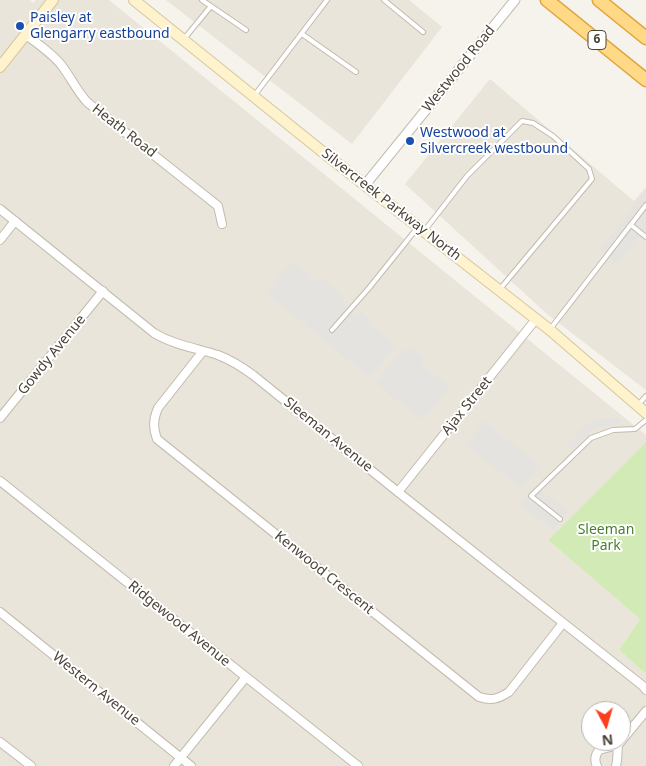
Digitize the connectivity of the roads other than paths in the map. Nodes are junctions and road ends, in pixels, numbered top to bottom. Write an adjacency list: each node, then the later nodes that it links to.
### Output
1 (54, 0): 12 (main road)
2 (134, 0): 15 (main road, Silvercreek Parkway North)
3 (202, 0): 9 (lane)
4 (327, 0): 13 (lane)
5 (384, 0): 11 (lane)
6 (515, 0): 20 (street, Westwood Road)
7 (547, 0): 18 (highway, 6)
8 (599, 0): 14 (highway, 6)
9 (211, 6): 10 (lane); 15 (lane)
10 (246, 30)
11 (423, 32)
12 (26, 34): 16 (main road); 24 (street, Heath Road)
13 (302, 34): 17 (lane); 19 (lane)
14 (646, 38)
15 (183, 39): 19 (main road, Silvercreek Parkway North)
16 (1, 64)
17 (356, 72)
18 (646, 80)
19 (254, 96): 20 (main road, Silvercreek Parkway North)
20 (365, 185): 26 (main road, Silvercreek Parkway North)
21 (646, 206): 25 (lane)
22 (0, 209): 23 (street, Sleeman Avenue)
23 (15, 221): 28 (street); 30 (street, Sleeman Avenue)
24 (222, 224)
25 (630, 225): 27 (lane); 33 (lane)
26 (420, 229): 29 (main road, Silvercreek Parkway North); 29 (lane); 32 (lane)
27 (646, 238)
28 (0, 240)
29 (499, 290): 31 (main road, Silvercreek Parkway North)
30 (103, 291): 34 (street, Sleeman Avenue); 37 (street, Gowdy Avenue)
31 (536, 319): 33 (main road, Silvercreek Parkway North); 40 (street, Ajax Street)
32 (332, 330)
33 (550, 330): 36 (main road, Silvercreek Parkway North)
34 (203, 351): 40 (street, Sleeman Avenue); 43 (street, Kenwood Crescent)
35 (646, 396): 36 (lane)
36 (642, 409)
37 (0, 418)
38 (646, 420): 41 (lane)
39 (0, 480): 44 (street, Ridgewood Avenue)
40 (398, 492): 43 (street, Sleeman Avenue)
41 (560, 519)
42 (0, 612): 51 (street, Western Avenue)
43 (563, 623): 45 (street, Sleeman Avenue)
44 (246, 678): 51 (street); 55 (street, Ridgewood Avenue)
45 (645, 687)
46 (646, 711): 47 (street)
47 (631, 729)
48 (0, 742): 52 (street)
49 (598, 751): 56 (street)
50 (618, 751): 57 (street)
51 (181, 757): 53 (street); 54 (street, Western Avenue)
52 (30, 766)
53 (174, 766)
54 (192, 766)
55 (358, 766)
56 (597, 766)
57 (616, 766)

